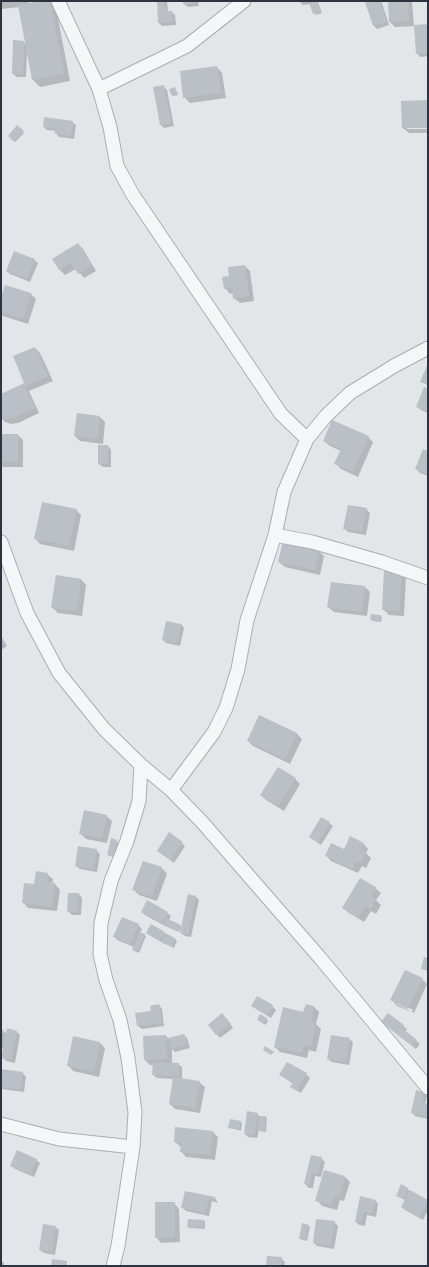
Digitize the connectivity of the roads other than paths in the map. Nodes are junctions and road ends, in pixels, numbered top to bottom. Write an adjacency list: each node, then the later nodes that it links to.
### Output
1 (58, 1): 3 (street)
2 (244, 1): 3 (street)
3 (99, 89): 5 (street)
4 (428, 348): 5 (street)
5 (307, 439): 6 (street)
6 (275, 535): 8 (street); 10 (street)
7 (1, 542): 9 (street)
8 (428, 578)
9 (141, 764): 10 (street); 13 (street)
10 (171, 790): 11 (street)
11 (428, 1088)
12 (1, 1124): 13 (street)
13 (134, 1147): 14 (street)
14 (114, 1266)

